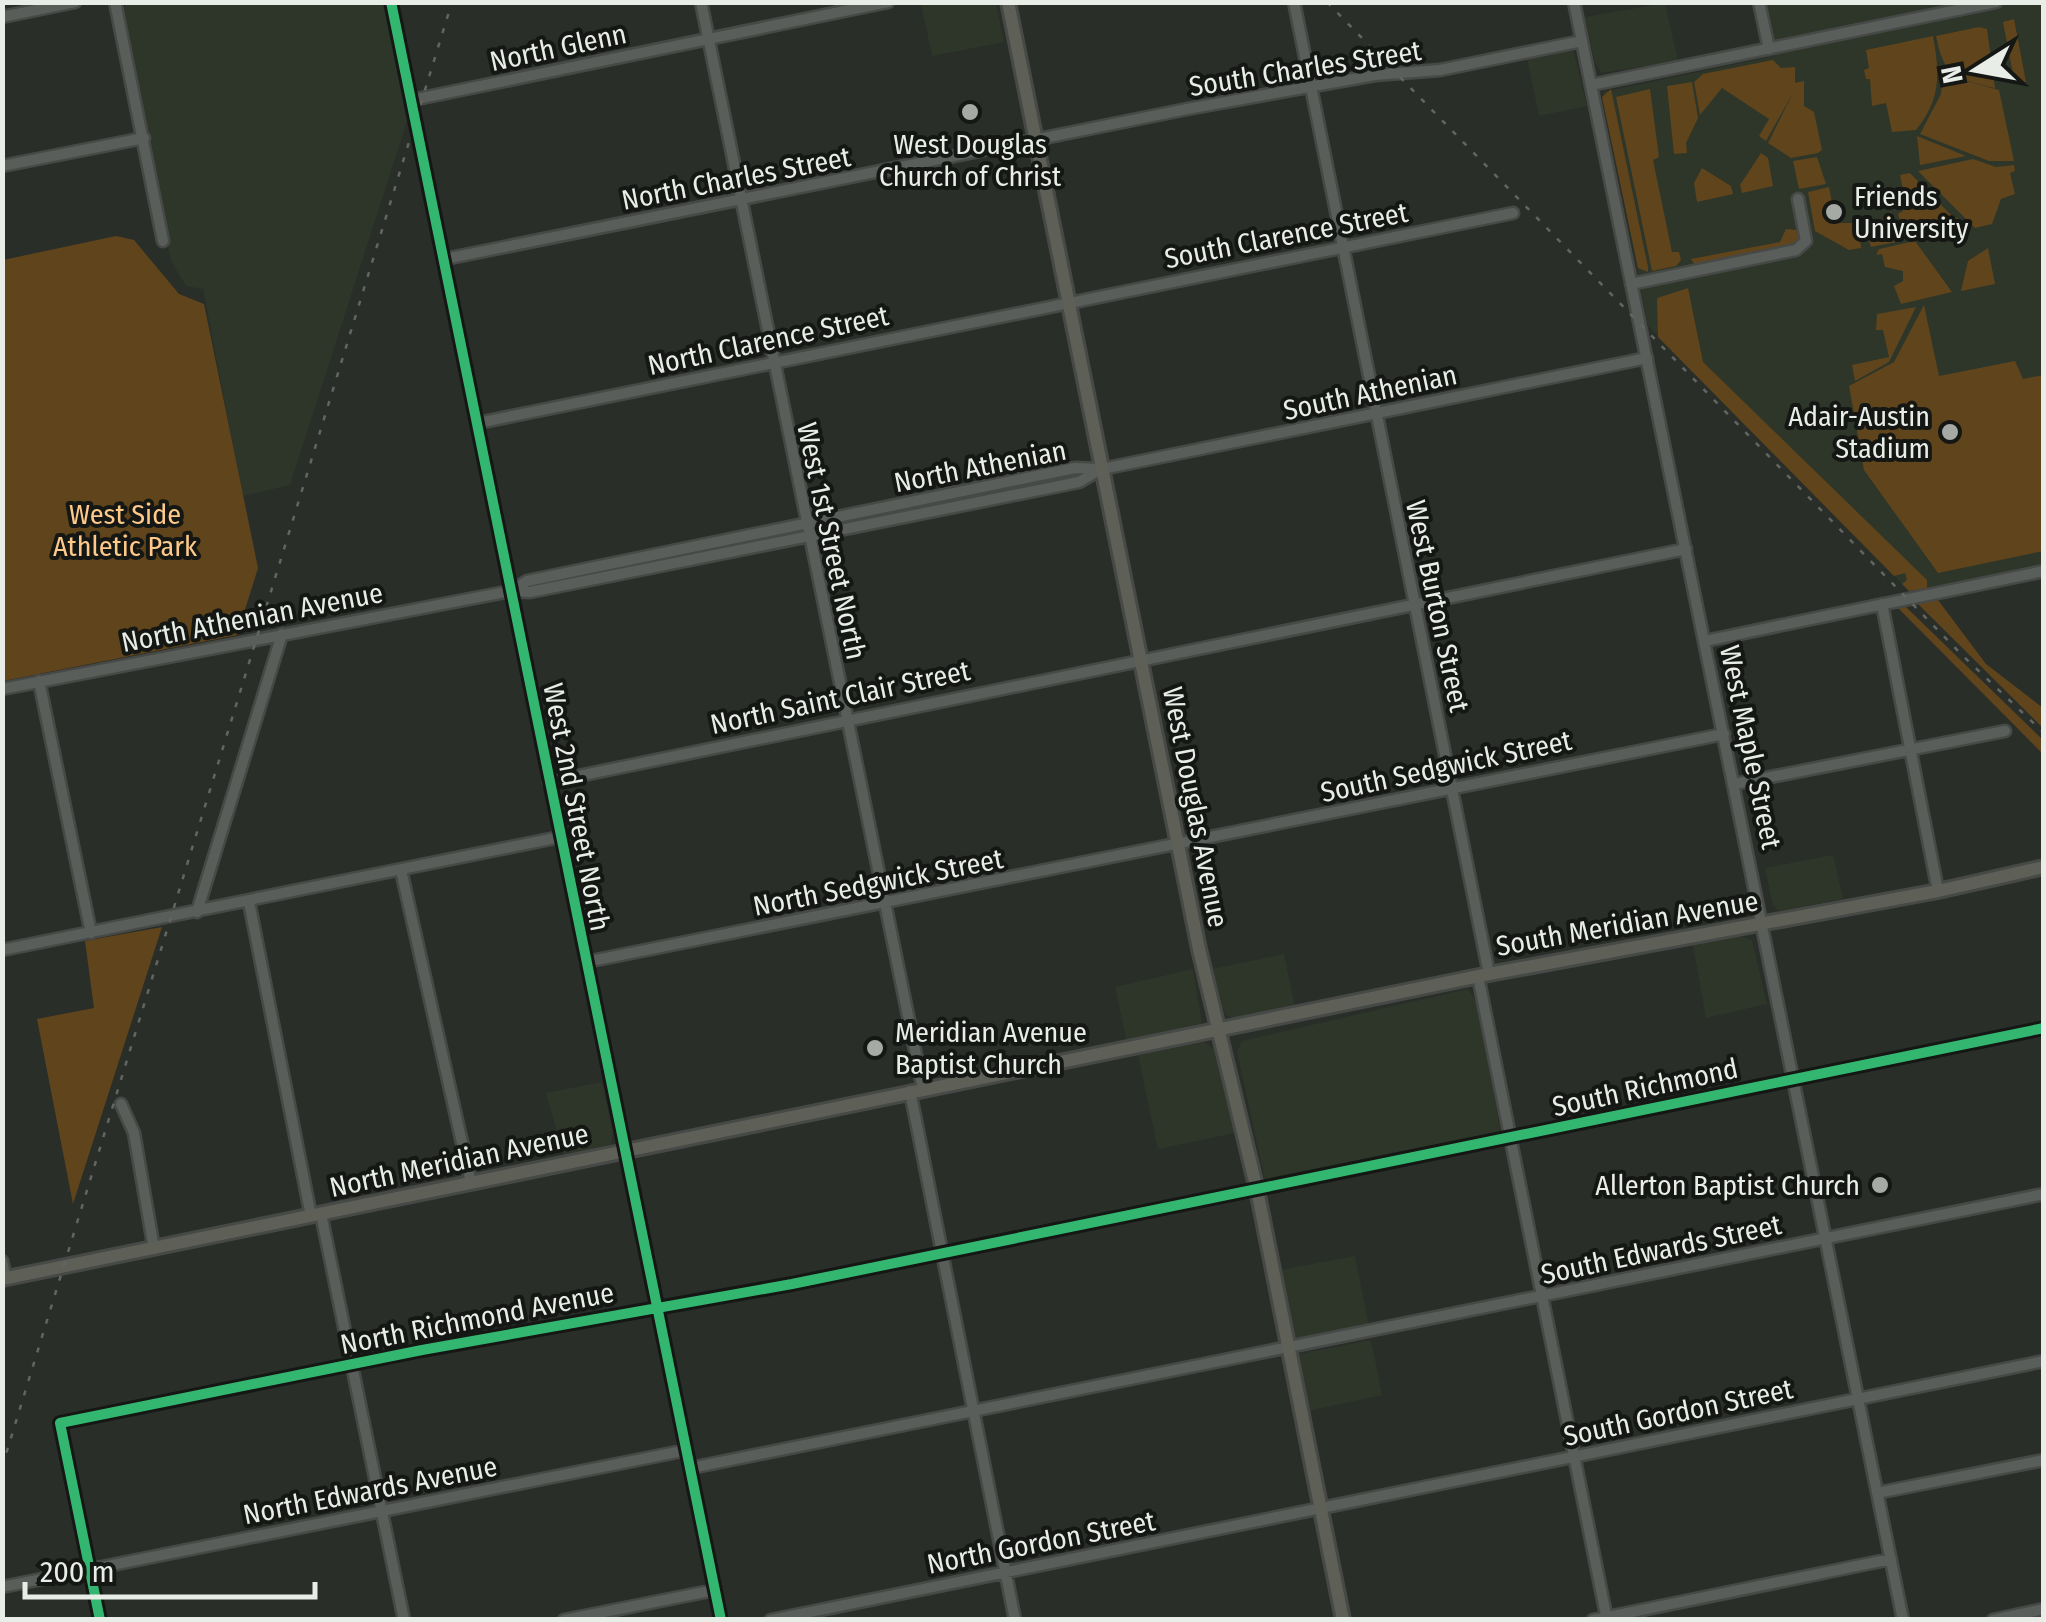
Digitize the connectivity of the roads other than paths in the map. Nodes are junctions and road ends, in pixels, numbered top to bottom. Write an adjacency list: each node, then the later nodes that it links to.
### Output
1 (75, 2): 11 (street)
2 (114, 2): 18 (street)
3 (391, 2): 17 (street, West 2nd Street North)
4 (701, 2): 12 (street, West 1st Street North)
5 (888, 2): 12 (street, North Glenn)
6 (1008, 2): 19 (main road, West Douglas Avenue)
7 (1294, 2): 16 (street, West Burton Street)
8 (1574, 2): 13 (street, West Maple Street)
9 (1759, 2): 14 (street)
10 (1996, 2): 14 (street)
11 (2, 18)
12 (708, 38): 17 (street, North Glenn); 22 (street, West 1st Street North)
13 (1582, 41): 15 (street, West Maple Street); 16 (street, South Charles Street)
14 (1768, 48): 15 (street)
15 (1591, 85): 27 (street, West Maple Street)
16 (1311, 86): 19 (street, South Charles Street); 25 (street, West Burton Street)
17 (412, 100): 26 (street, West 2nd Street North)
18 (144, 138): 20 (street); 24 (street)
19 (1036, 141): 22 (street, North Charles Street); 28 (main road, West Douglas Avenue)
20 (2, 166)
21 (1798, 199): 27 (street)
22 (740, 200): 26 (street, North Charles Street); 30 (street, West 1st Street North)
23 (1513, 213): 25 (street, South Clarence Street)
24 (163, 241)
25 (1342, 247): 28 (street, South Clarence Street); 31 (street, West Burton Street)
26 (445, 259): 32 (street, West 2nd Street North)
27 (1632, 284): 29 (street, West Maple Street)
28 (1068, 301): 30 (street, North Clarence Street); 33 (main road, West Douglas Avenue)
29 (1646, 358): 31 (street, South Athenian); 36 (street, West Maple Street)
30 (772, 362): 32 (street, North Clarence Street); 34 (street, West 1st Street North)
31 (1376, 414): 33 (street, South Athenian); 39 (street, West Burton Street)
32 (478, 423): 38 (street, West 2nd Street North)
33 (1102, 469): 34 (street, North Athenian); 35 (street, North Athenian); 43 (main road, West Douglas Avenue)
34 (805, 524): 35 (street, West 1st Street North); 38 (street, North Athenian)
35 (808, 537): 38 (street, North Athenian); 46 (street, West 1st Street North)
36 (1686, 548): 39 (street, North Saint Clair Street); 42 (street, West Maple Street)
37 (2044, 570): 40 (street)
38 (511, 591): 41 (street, North Athenian Avenue); 50 (street, West 2nd Street North)
39 (1414, 604): 43 (street, North Saint Clair Street); 52 (street, West Burton Street)
40 (1882, 604): 42 (street); 49 (street)
41 (282, 634): 44 (street, North Athenian Avenue); 60 (street)
42 (1705, 641): 48 (street, West Maple Street)
43 (1140, 659): 46 (street, North Saint Clair Street); 54 (main road, West Douglas Avenue)
44 (39, 682): 45 (street, North Athenian Avenue); 62 (street)
45 (2, 689)
46 (846, 719): 50 (street, North Saint Clair Street); 59 (street, West 1st Street North)
47 (2005, 731): 49 (street)
48 (1724, 734): 51 (street, West Maple Street); 52 (street, South Sedgwick Street)
49 (1910, 750): 51 (street); 57 (street)
50 (549, 782): 53 (street, West 2nd Street North)
51 (1735, 784): 61 (street, West Maple Street)
52 (1453, 789): 54 (street, South Sedgwick Street); 65 (street, West Burton Street)
53 (560, 837): 56 (street); 64 (street, West 2nd Street North)
54 (1178, 845): 59 (street, North Sedgwick Street); 67 (main road, West Douglas Avenue)
55 (2044, 867): 57 (main road, South Meridian Avenue)
56 (401, 870): 58 (street); 73 (street)
57 (1938, 891): 61 (main road, South Meridian Avenue)
58 (250, 902): 60 (street); 76 (street)
59 (883, 904): 64 (street, North Sedgwick Street); 69 (street, West 1st Street North)
60 (197, 912): 62 (street)
61 (1764, 922): 65 (main road, South Meridian Avenue); 68 (street, West Maple Street)
62 (91, 933): 63 (street)
63 (2, 950)
64 (586, 962): 72 (street, West 2nd Street North)
65 (1483, 975): 67 (main road, South Meridian Avenue); 71 (street, West Burton Street)
66 (2044, 1028): 68 (street, South Richmond)
67 (1220, 1030): 69 (main road, North Meridian Avenue); 74 (main road, West Douglas Avenue)
68 (1795, 1079): 71 (street, South Richmond); 77 (street, West Maple Street)
69 (916, 1090): 72 (main road, North Meridian Avenue); 79 (street, West 1st Street North)
70 (121, 1104): 78 (street)
71 (1510, 1138): 74 (street, South Richmond); 82 (street, West Burton Street)
72 (624, 1151): 73 (main road, North Meridian Avenue); 83 (street, West 2nd Street North)
73 (471, 1183): 76 (main road, North Meridian Avenue)
74 (1257, 1190): 79 (street, North Richmond Avenue); 84 (main road, West Douglas Avenue)
75 (2044, 1194): 77 (street, South Edwards Street)
76 (316, 1215): 78 (main road, North Meridian Avenue); 86 (street)
77 (1826, 1237): 82 (street, South Edwards Street); 87 (street, West Maple Street)
78 (154, 1249): 81 (main road, North Meridian Avenue)
79 (941, 1253): 83 (street, North Richmond Avenue); 88 (street, West 1st Street North)
80 (2, 1261): 81 (street)
81 (4, 1279)
82 (1542, 1297): 84 (street, South Edwards Street); 90 (street, West Burton Street)
83 (657, 1307): 86 (street, North Richmond Avenue); 89 (street, West 2nd Street North)
84 (1288, 1350): 88 (street); 94 (main road, West Douglas Avenue)
85 (2044, 1360): 87 (street, South Gordon Street)
86 (352, 1364): 95 (street); 97 (street, North Richmond Avenue)
87 (1858, 1398): 90 (street, South Gordon Street); 93 (street, West Maple Street)
88 (974, 1413): 92 (street); 98 (street, West 1st Street North)
89 (687, 1450): 92 (street, West 2nd Street North); 95 (street, North Edwards Avenue)
90 (1575, 1456): 94 (street, South Gordon Street); 102 (street, West Burton Street)
91 (2044, 1460): 93 (street)
92 (690, 1468): 100 (street, West 2nd Street North)
93 (1878, 1494): 96 (street, West Maple Street)
94 (1321, 1508): 98 (street, North Gordon Street); 109 (main road, West Douglas Avenue)
95 (382, 1510): 97 (street, North Edwards Avenue); 104 (street)
96 (1891, 1559): 102 (street); 111 (street, West Maple Street)
97 (90, 1569): 99 (street, North Edwards Avenue); 103 (street)
98 (1007, 1572): 107 (street, North Gordon Street); 108 (street, West 1st Street North)
99 (2, 1587)
100 (715, 1590): 105 (street); 106 (street, West 2nd Street North)
101 (2044, 1609): 112 (street)
102 (1607, 1618): 110 (street)
103 (100, 1620)
104 (404, 1620)
105 (564, 1620)
106 (721, 1620)
107 (771, 1620)
108 (1015, 1620)
109 (1343, 1620)
110 (1593, 1620)
111 (1903, 1620)
112 (1993, 1620)

